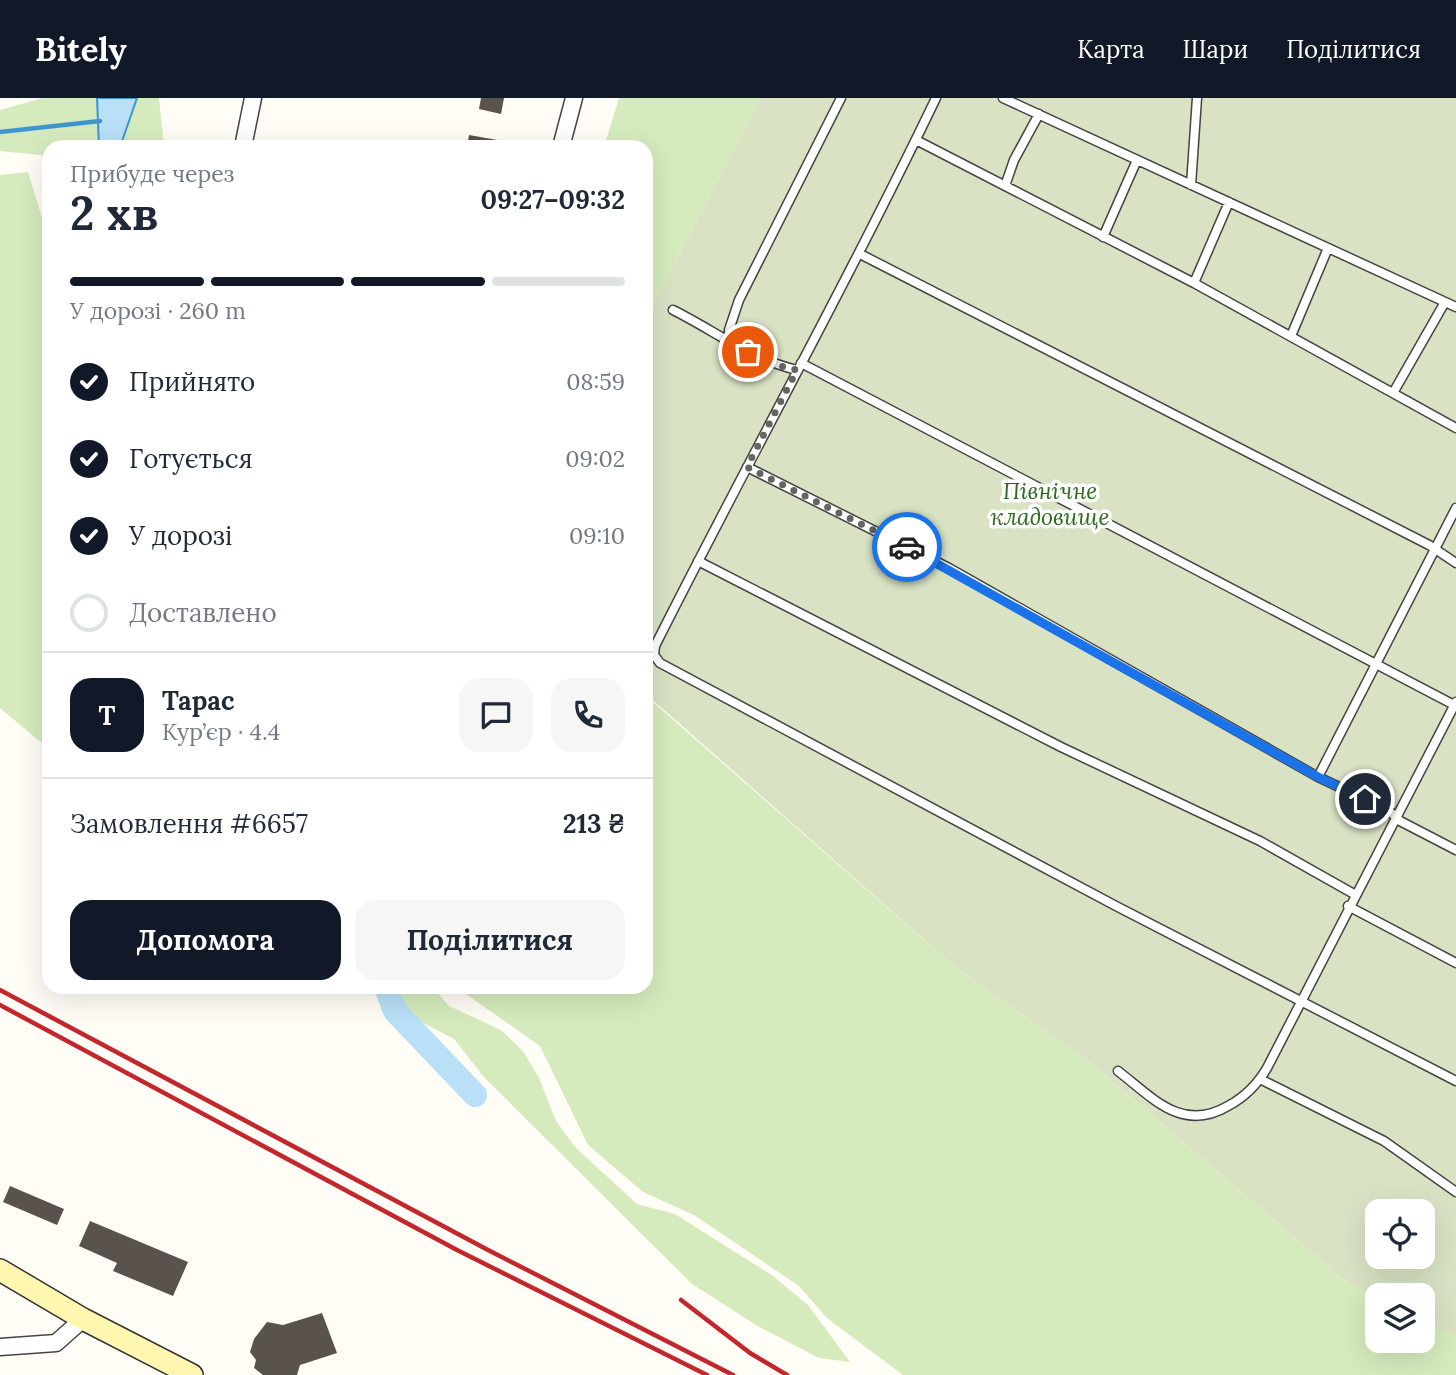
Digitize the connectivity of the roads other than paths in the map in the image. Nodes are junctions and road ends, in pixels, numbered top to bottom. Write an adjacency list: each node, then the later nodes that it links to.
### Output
1 (253, 98): 8 (street)
2 (575, 98): 9 (street)
3 (841, 98): 23 (lane)
4 (936, 98): 10 (lane)
5 (1003, 98): 7 (lane)
6 (1197, 98): 12 (lane)
7 (1039, 114): 11 (lane); 13 (lane)
8 (244, 140)
9 (563, 140)
10 (916, 140): 13 (lane); 17 (lane)
11 (1137, 160): 12 (lane); 15 (lane)
12 (1191, 185): 14 (lane)
13 (1005, 186): 15 (lane)
14 (1228, 202): 16 (lane); 18 (lane)
15 (1103, 237): 18 (lane)
16 (1328, 248): 19 (lane); 22 (lane)
17 (860, 254): 24 (lane); 29 (lane)
18 (1194, 283): 22 (lane)
19 (1445, 302): 20 (lane); 25 (lane)
20 (1456, 307)
21 (673, 310): 23 (lane)
22 (1291, 336): 25 (lane)
23 (730, 341): 24 (lane)
24 (799, 367): 27 (lane); 32 (lane)
25 (1393, 393): 26 (lane)
26 (1456, 428)
27 (747, 467): 30 (lane); 34 (lane)
28 (1456, 508): 29 (lane)
29 (1434, 550): 31 (lane); 32 (lane)
30 (698, 561): 37 (lane); 40 (lane)
31 (1456, 563)
32 (1376, 663): 33 (lane); 34 (lane)
33 (1455, 704): 35 (lane)
34 (1318, 777): 35 (lane)
35 (1395, 816): 36 (lane); 37 (lane)
36 (1456, 850)
37 (1354, 894): 38 (lane)
38 (1348, 906): 39 (lane); 40 (lane)
39 (1456, 963)
40 (1301, 1000): 42 (lane); 43 (lane)
41 (1118, 1071): 42 (lane)
42 (1260, 1079): 44 (lane)
43 (1456, 1081)
44 (1456, 1192)
45 (0, 1270): 46 (street)
46 (83, 1319): 47 (street); 48 (street)
47 (0, 1347)
48 (191, 1375)

